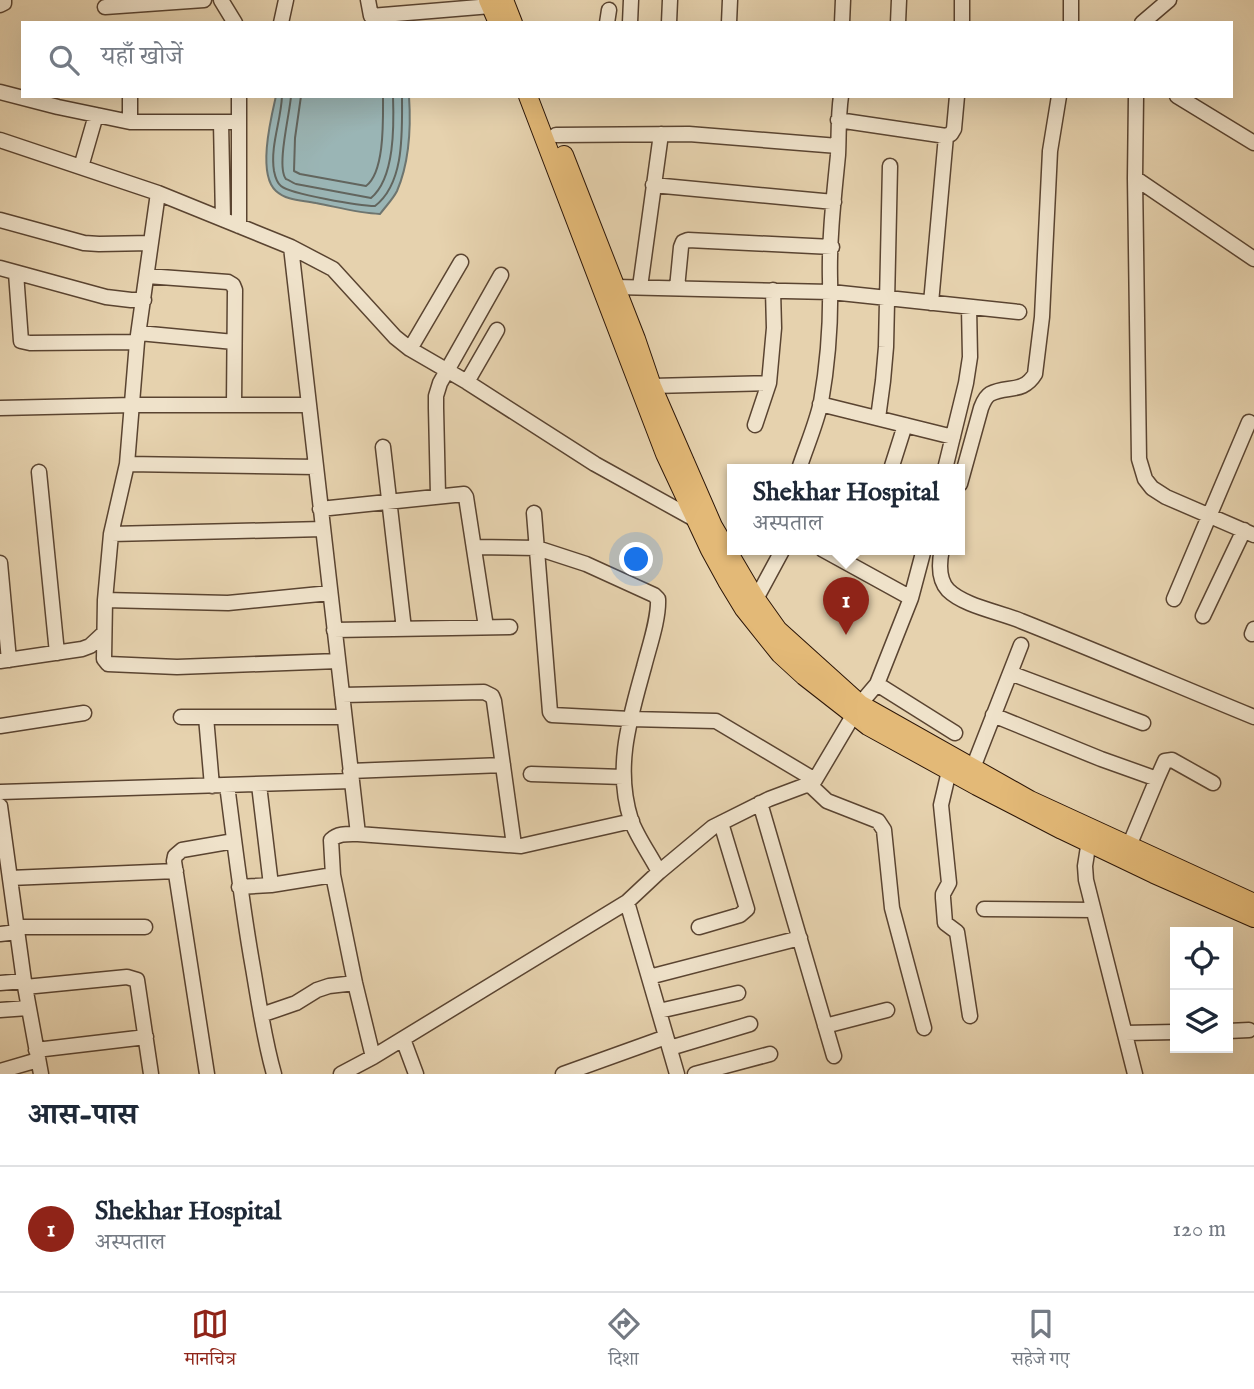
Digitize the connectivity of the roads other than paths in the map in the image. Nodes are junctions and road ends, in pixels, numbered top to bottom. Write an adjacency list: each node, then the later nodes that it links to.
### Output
1 (4, 0): 15 (street)
2 (204, 0): 16 (street)
3 (221, 0): 18 (street)
4 (286, 0): 19 (street)
5 (368, 0): 17 (street)
6 (631, 0): 22 (street)
7 (670, 0): 23 (street)
8 (730, 0): 24 (street)
9 (843, 0): 25 (street)
10 (899, 0): 26 (street)
11 (962, 0): 27 (street)
12 (1071, 0): 28 (street)
13 (1169, 0): 29 (street)
14 (494, 2): 17 (street); 20 (main road); 21 (main road)
15 (0, 5)
16 (104, 8)
17 (368, 20)
18 (235, 21)
19 (281, 21)
20 (498, 21)
21 (511, 21)
22 (630, 21)
23 (669, 21)
24 (729, 21)
25 (842, 21)
26 (898, 21)
27 (962, 21)
28 (1071, 21)
29 (1144, 21)
30 (0, 92): 31 (street)
31 (21, 97)
32 (26, 98): 42 (street)
33 (130, 98): 44 (street)
34 (239, 98): 46 (street)
35 (529, 98): 112 (main road)
36 (542, 98): 48 (main road)
37 (841, 98): 43 (street)
38 (957, 98): 49 (street)
39 (1059, 98): 104 (street)
40 (1136, 98): 55 (street)
41 (1180, 98): 51 (street)
42 (96, 114): 44 (street); 54 (street)
43 (838, 120): 49 (street); 52 (street)
44 (130, 122): 45 (street)
45 (221, 122): 46 (street); 59 (street)
46 (239, 122): 61 (street)
47 (660, 134): 48 (street); 52 (street); 56 (street)
48 (556, 135): 71 (main road)
49 (946, 136): 78 (street)
50 (0, 140): 54 (street)
51 (1254, 143)
52 (838, 146): 58 (street)
53 (890, 166): 76 (street)
54 (81, 167): 57 (street)
55 (1135, 178): 65 (street); 111 (street)
56 (653, 186): 58 (street); 72 (street)
57 (158, 193): 59 (street); 62 (street)
58 (834, 202): 64 (street)
59 (223, 219): 61 (street)
60 (0, 220): 62 (street)
61 (239, 226): 63 (street)
62 (151, 243): 70 (street)
63 (290, 247): 84 (street); 92 (street)
64 (832, 247): 73 (street); 75 (street)
65 (1254, 259)
66 (461, 262): 84 (street)
67 (0, 268): 68 (street)
68 (16, 273): 77 (street); 82 (street)
69 (501, 275): 85 (street)
70 (147, 276): 77 (street); 83 (street)
71 (616, 287): 72 (street); 88 (main road)
72 (640, 287): 73 (street)
73 (677, 288): 74 (street)
74 (773, 290): 75 (street); 87 (street)
75 (831, 292): 76 (street); 89 (street)
76 (886, 298): 78 (street); 94 (street)
77 (144, 300): 82 (street)
78 (932, 303): 79 (street)
79 (969, 307): 80 (street); 98 (street)
80 (1019, 312)
81 (497, 330): 86 (street)
82 (138, 337): 83 (street); 90 (street)
83 (234, 342): 91 (street)
84 (410, 349): 85 (street)
85 (446, 370): 86 (street); 107 (street)
86 (467, 382): 112 (street)
87 (769, 383): 88 (street); 96 (street)
88 (652, 386): 118 (main road)
89 (820, 404): 94 (street); 101 (street)
90 (133, 405): 91 (street); 93 (street); 100 (street)
91 (234, 405): 92 (street)
92 (309, 405): 105 (street)
93 (0, 408)
94 (878, 418): 97 (street)
95 (1249, 422): 111 (street)
96 (755, 425)
97 (905, 425): 98 (street); 102 (street)
98 (953, 437): 103 (street)
99 (383, 447): 108 (street)
100 (127, 464): 105 (street); 115 (street)
101 (801, 464)
102 (893, 464)
103 (946, 464)
104 (965, 466)
105 (316, 467): 109 (street)
106 (39, 472): 137 (street)
107 (438, 495): 108 (street); 116 (street)
108 (388, 501): 109 (street); 133 (street)
109 (320, 509): 113 (street)
110 (534, 513): 117 (street)
111 (1210, 516): 114 (street); 128 (street)
112 (696, 520): 143 (main road)
113 (323, 529): 115 (street); 125 (street)
114 (1249, 533): 130 (street)
115 (111, 534): 129 (street)
116 (474, 547): 117 (street); 131 (street)
117 (537, 548): 150 (street); 150 (street)
118 (727, 550)
119 (730, 555): 127 (main road)
120 (780, 555): 127 (street)
121 (833, 555): 126 (street)
122 (922, 555): 126 (street)
123 (941, 555): 149 (street)
124 (0, 564): 138 (street)
125 (330, 593): 129 (street); 134 (street)
126 (911, 598): 141 (street)
127 (756, 599): 143 (main road)
128 (1174, 599)
129 (106, 600): 135 (street)
130 (1203, 615)
131 (486, 627): 132 (street); 133 (street)
132 (510, 627)
133 (404, 629): 134 (street)
134 (334, 630): 139 (street)
135 (104, 633): 137 (street); 139 (street)
136 (1021, 645): 140 (street)
137 (57, 653): 138 (street)
138 (4, 661)
139 (338, 661): 142 (street)
140 (1010, 673): 145 (street); 151 (street)
141 (877, 684): 143 (street); 153 (street)
142 (342, 695): 148 (street); 154 (street)
143 (857, 709): 155 (main road); 157 (main road); 161 (street)
144 (84, 713): 152 (street)
145 (993, 715): 157 (street); 160 (street)
146 (181, 717): 147 (street)
147 (206, 717): 148 (street); 165 (street)
148 (344, 717): 158 (street)
149 (1254, 717)
150 (630, 719): 159 (street); 161 (street)
151 (1143, 723)
152 (0, 726)
153 (955, 733)
154 (503, 765): 158 (street); 175 (street)
155 (950, 771): 157 (main road); 202 (street)
156 (531, 774): 159 (street)
157 (971, 774): 173 (main road)
158 (351, 776): 164 (street); 172 (street)
159 (623, 777): 169 (street)
160 (1157, 779): 162 (street); 176 (street)
161 (812, 782): 167 (street); 205 (street)
162 (1213, 783)
163 (227, 785): 164 (street); 165 (street); 174 (street)
164 (259, 785): 181 (street)
165 (212, 786): 166 (street)
166 (0, 792)
167 (760, 803): 170 (street); 191 (street)
168 (0, 806): 171 (street)
169 (632, 821): 175 (street); 178 (street)
170 (721, 823): 178 (street); 188 (street)
171 (1, 824): 180 (street)
172 (358, 834): 175 (street); 179 (street)
173 (1090, 835): 176 (main road); 185 (street); 186 (main road)
174 (234, 842): 177 (street); 182 (street)
175 (514, 845)
176 (1129, 846): 186 (main road)
177 (176, 871): 180 (street); 219 (street)
178 (659, 872): 183 (street)
179 (333, 875): 181 (street); 194 (street)
180 (7, 883): 189 (street)
181 (271, 885): 182 (street)
182 (239, 887): 201 (street)
183 (627, 902): 192 (street); 211 (street)
184 (984, 909): 185 (street)
185 (1093, 910): 209 (street)
186 (1254, 913)
187 (145, 927): 189 (street)
188 (699, 927)
189 (17, 930): 190 (street); 195 (street)
190 (0, 934)
191 (800, 938): 192 (street); 204 (street)
192 (649, 977): 200 (street)
193 (0, 983): 195 (street)
194 (355, 983): 201 (street); 215 (street)
195 (24, 984): 197 (street); 210 (street)
196 (738, 993): 200 (street)
197 (29, 1008): 198 (street); 216 (street)
198 (0, 1010)
199 (887, 1010): 204 (street)
200 (659, 1011): 212 (street)
201 (261, 1015): 220 (street)
202 (970, 1016)
203 (750, 1024): 212 (street)
204 (825, 1026): 214 (street)
205 (924, 1028)
206 (1249, 1030): 207 (street)
207 (1233, 1031)
208 (1170, 1032): 209 (street)
209 (1125, 1033): 226 (street)
210 (146, 1037): 216 (street); 218 (street)
211 (403, 1039): 215 (street); 222 (street)
212 (668, 1043): 223 (street); 224 (street)
213 (770, 1054): 225 (street)
214 (834, 1055)
215 (373, 1057): 221 (street)
216 (38, 1061): 217 (street)
217 (0, 1071)
218 (151, 1074)
219 (207, 1074)
220 (274, 1074)
221 (341, 1074)
222 (416, 1074)
223 (563, 1074)
224 (677, 1074)
225 (695, 1074)
226 (1135, 1074)

